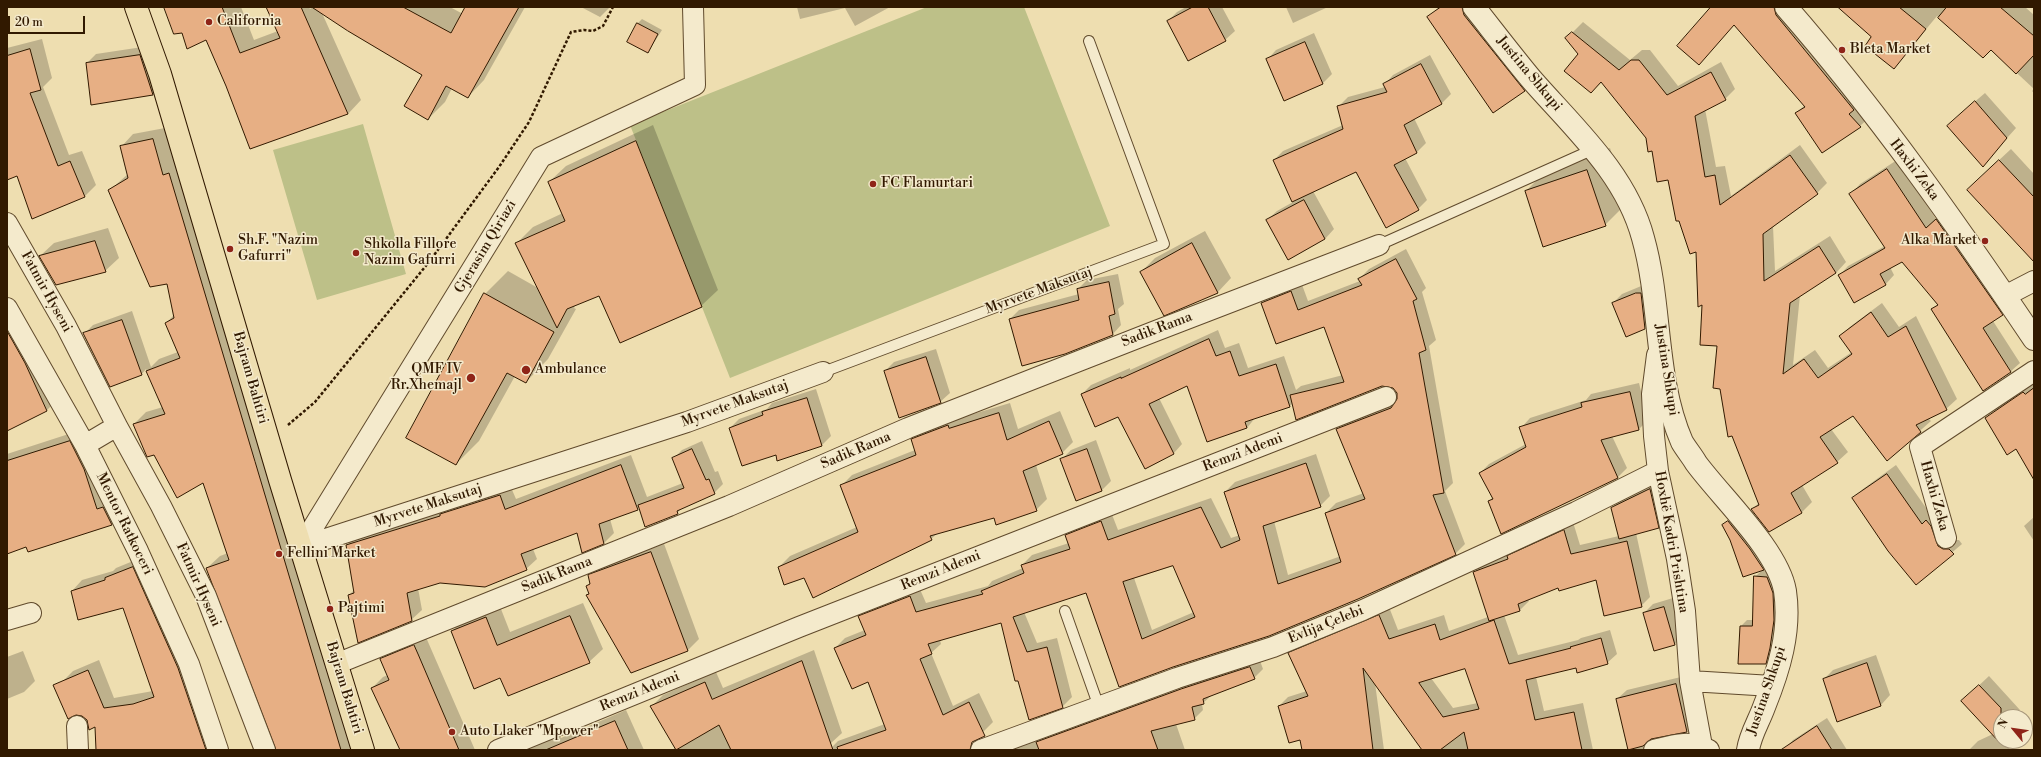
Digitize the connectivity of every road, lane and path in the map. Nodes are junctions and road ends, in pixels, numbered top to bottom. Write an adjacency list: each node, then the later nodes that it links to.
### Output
1 (136, 7): 19 (main road, Bajram Bahtiri)
2 (613, 7): 19 (path)
3 (693, 7): 23 (street, Gjerasim Qiriazi)
4 (1474, 7): 7 (street, Justina Shkupi)
5 (1786, 7): 11 (street, Haxhi Zeka)
6 (1089, 41): 16 (lane, Myrvete Maksutaj)
7 (1594, 149): 9 (lane); 13 (street, Justina Shkupi)
8 (7, 223): 18 (street, Fatmir Hyseni)
9 (1379, 245): 27 (street, Sadik Rama)
10 (2034, 281): 11 (street)
11 (2005, 296): 14 (street, Haxhi Zeka)
12 (7, 308): 20 (street, Mentor Ratkoceri)
13 (1659, 337): 21 (street, Hoxhë Kadri Prishtina); 29 (street, Justina Shkupi)
14 (2034, 339)
15 (2034, 371): 22 (street, Haxhi Zeka)
16 (823, 372): 23 (street, Myrvete Maksutaj)
17 (1386, 397): 37 (street, Remzi Ademi)
18 (116, 426): 20 (street); 35 (street, Fatmir Hyseni)
19 (268, 442): 23 (main road, Bajram Bahtiri)
20 (85, 444): 34 (street, Mentor Ratkoceri)
21 (1658, 471): 28 (street, Hoxhë Kadri Prishtina); 30 (street, Evlija Çelebi)
22 (1946, 538)
23 (301, 547): 27 (main road, Bajram Bahtiri)
24 (1065, 611): 30 (lane)
25 (31, 613): 26 (street)
26 (7, 620)
27 (336, 664): 36 (main road, Bajram Bahtiri)
28 (1690, 681): 29 (street); 32 (street, Hoxhë Kadri Prishtina)
29 (1772, 686): 40 (street, Justina Shkupi)
30 (1099, 707): 38 (street, Evlija Çelebi)
31 (77, 726): 33 (street)
32 (1706, 748): 39 (street)
33 (78, 750)
34 (218, 750)
35 (265, 750)
36 (363, 750)
37 (498, 750)
38 (981, 750)
39 (1654, 750)
40 (1748, 750)

